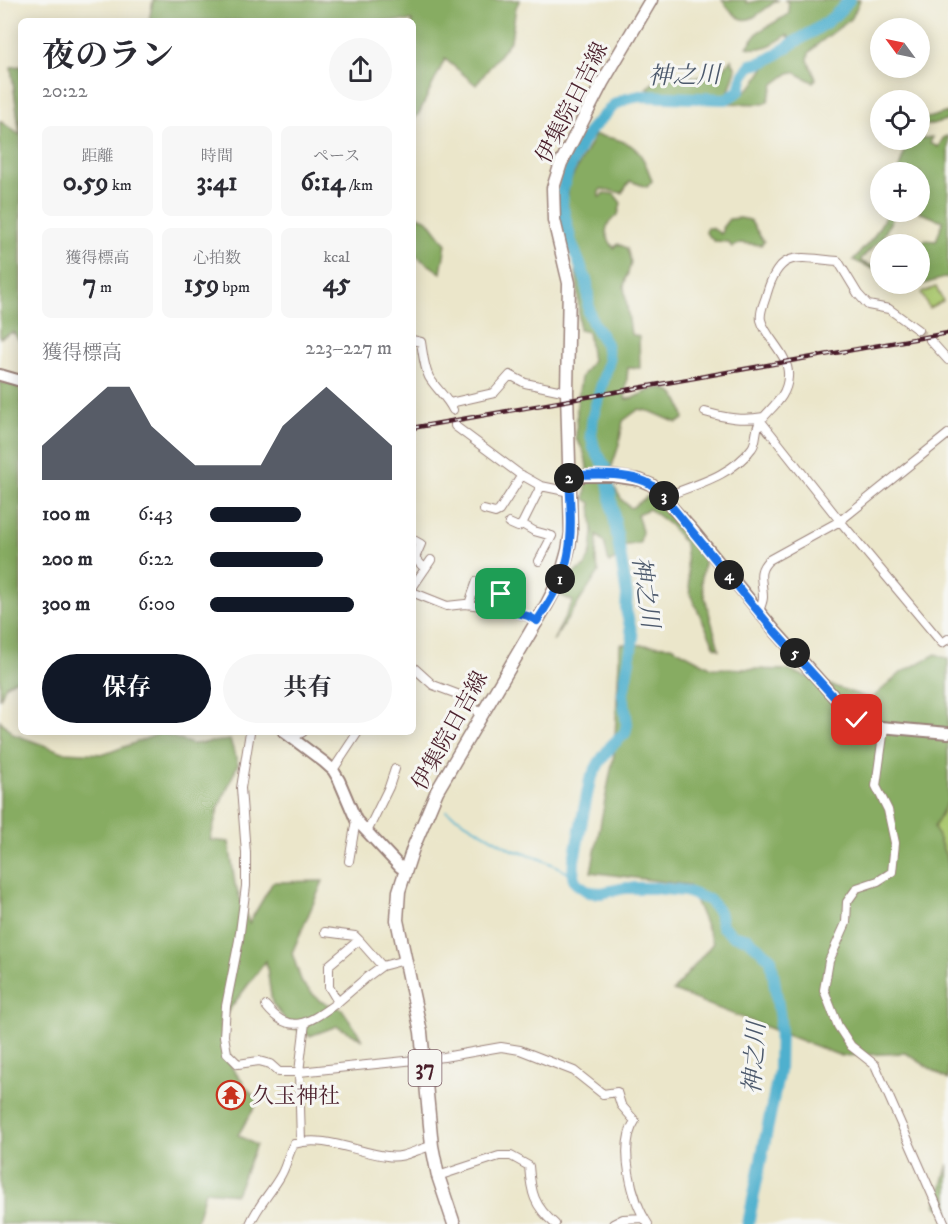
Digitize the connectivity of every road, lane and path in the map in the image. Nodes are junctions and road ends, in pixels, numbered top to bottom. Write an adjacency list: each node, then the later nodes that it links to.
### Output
1 (651, 0): 8 (main road, 伊集院日吉線 / 37)
2 (918, 330): 10 (street)
3 (930, 340): 5 (street)
4 (416, 341): 8 (street)
5 (948, 360)
6 (0, 375): 7 (street)
7 (18, 380)
8 (567, 392): 14 (main road, 伊集院日吉線 / 37)
9 (705, 412): 10 (street)
10 (762, 419): 17 (street); 19 (street)
11 (455, 423): 13 (street)
12 (948, 434): 19 (street)
13 (522, 475): 15 (street); 18 (street)
14 (569, 476): 16 (main road, 伊集院日吉線 / 37); 17 (street)
15 (541, 486): 16 (street); 21 (street)
16 (570, 492): 35 (main road, 伊集院日吉線 / 37)
17 (664, 497): 34 (street)
18 (484, 510)
19 (840, 521): 34 (street); 36 (street)
20 (509, 523): 21 (street)
21 (522, 524): 26 (street)
22 (416, 541): 23 (street)
23 (416, 556)
24 (416, 559): 27 (street)
25 (431, 560): 27 (street)
26 (539, 561)
27 (425, 569): 29 (street)
28 (477, 581): 32 (street)
29 (416, 584)
30 (506, 586): 33 (street)
31 (416, 592): 32 (street)
32 (469, 604): 33 (street)
33 (499, 608): 35 (street)
34 (759, 612): 39 (street)
35 (537, 621): 38 (main road, 伊集院日吉線 / 37)
36 (948, 639)
37 (416, 670): 38 (street)
38 (481, 714): 49 (main road, 伊集院日吉線 / 37)
39 (884, 728): 40 (street); 67 (street)
40 (948, 733)
41 (250, 735): 58 (street)
42 (288, 735): 45 (street)
43 (356, 735): 45 (street)
44 (395, 769): 47 (street)
45 (333, 770): 46 (street)
46 (356, 820): 47 (street); 48 (street)
47 (366, 832): 49 (street)
48 (349, 861)
49 (406, 870): 52 (main road, 伊集院日吉線 / 37)
50 (325, 932): 51 (street)
51 (359, 940): 53 (street); 54 (street)
52 (405, 960): 53 (street); 57 (main road, 伊集院日吉線 / 37)
53 (382, 966): 54 (street)
54 (338, 1002): 56 (street)
55 (266, 1006): 56 (street)
56 (305, 1023): 58 (street)
57 (425, 1058): 58 (street); 60 (main road, 伊集院日吉線 / 37); 62 (street)
58 (298, 1072): 59 (street)
59 (301, 1142): 60 (street); 63 (street)
60 (432, 1146): 61 (main road, 伊集院日吉線 / 37)
61 (438, 1176): 64 (main road, 伊集院日吉線 / 37); 65 (street)
62 (646, 1221): 66 (street)
63 (250, 1224)
64 (454, 1224)
65 (555, 1224)
66 (612, 1224)
67 (945, 1224)

